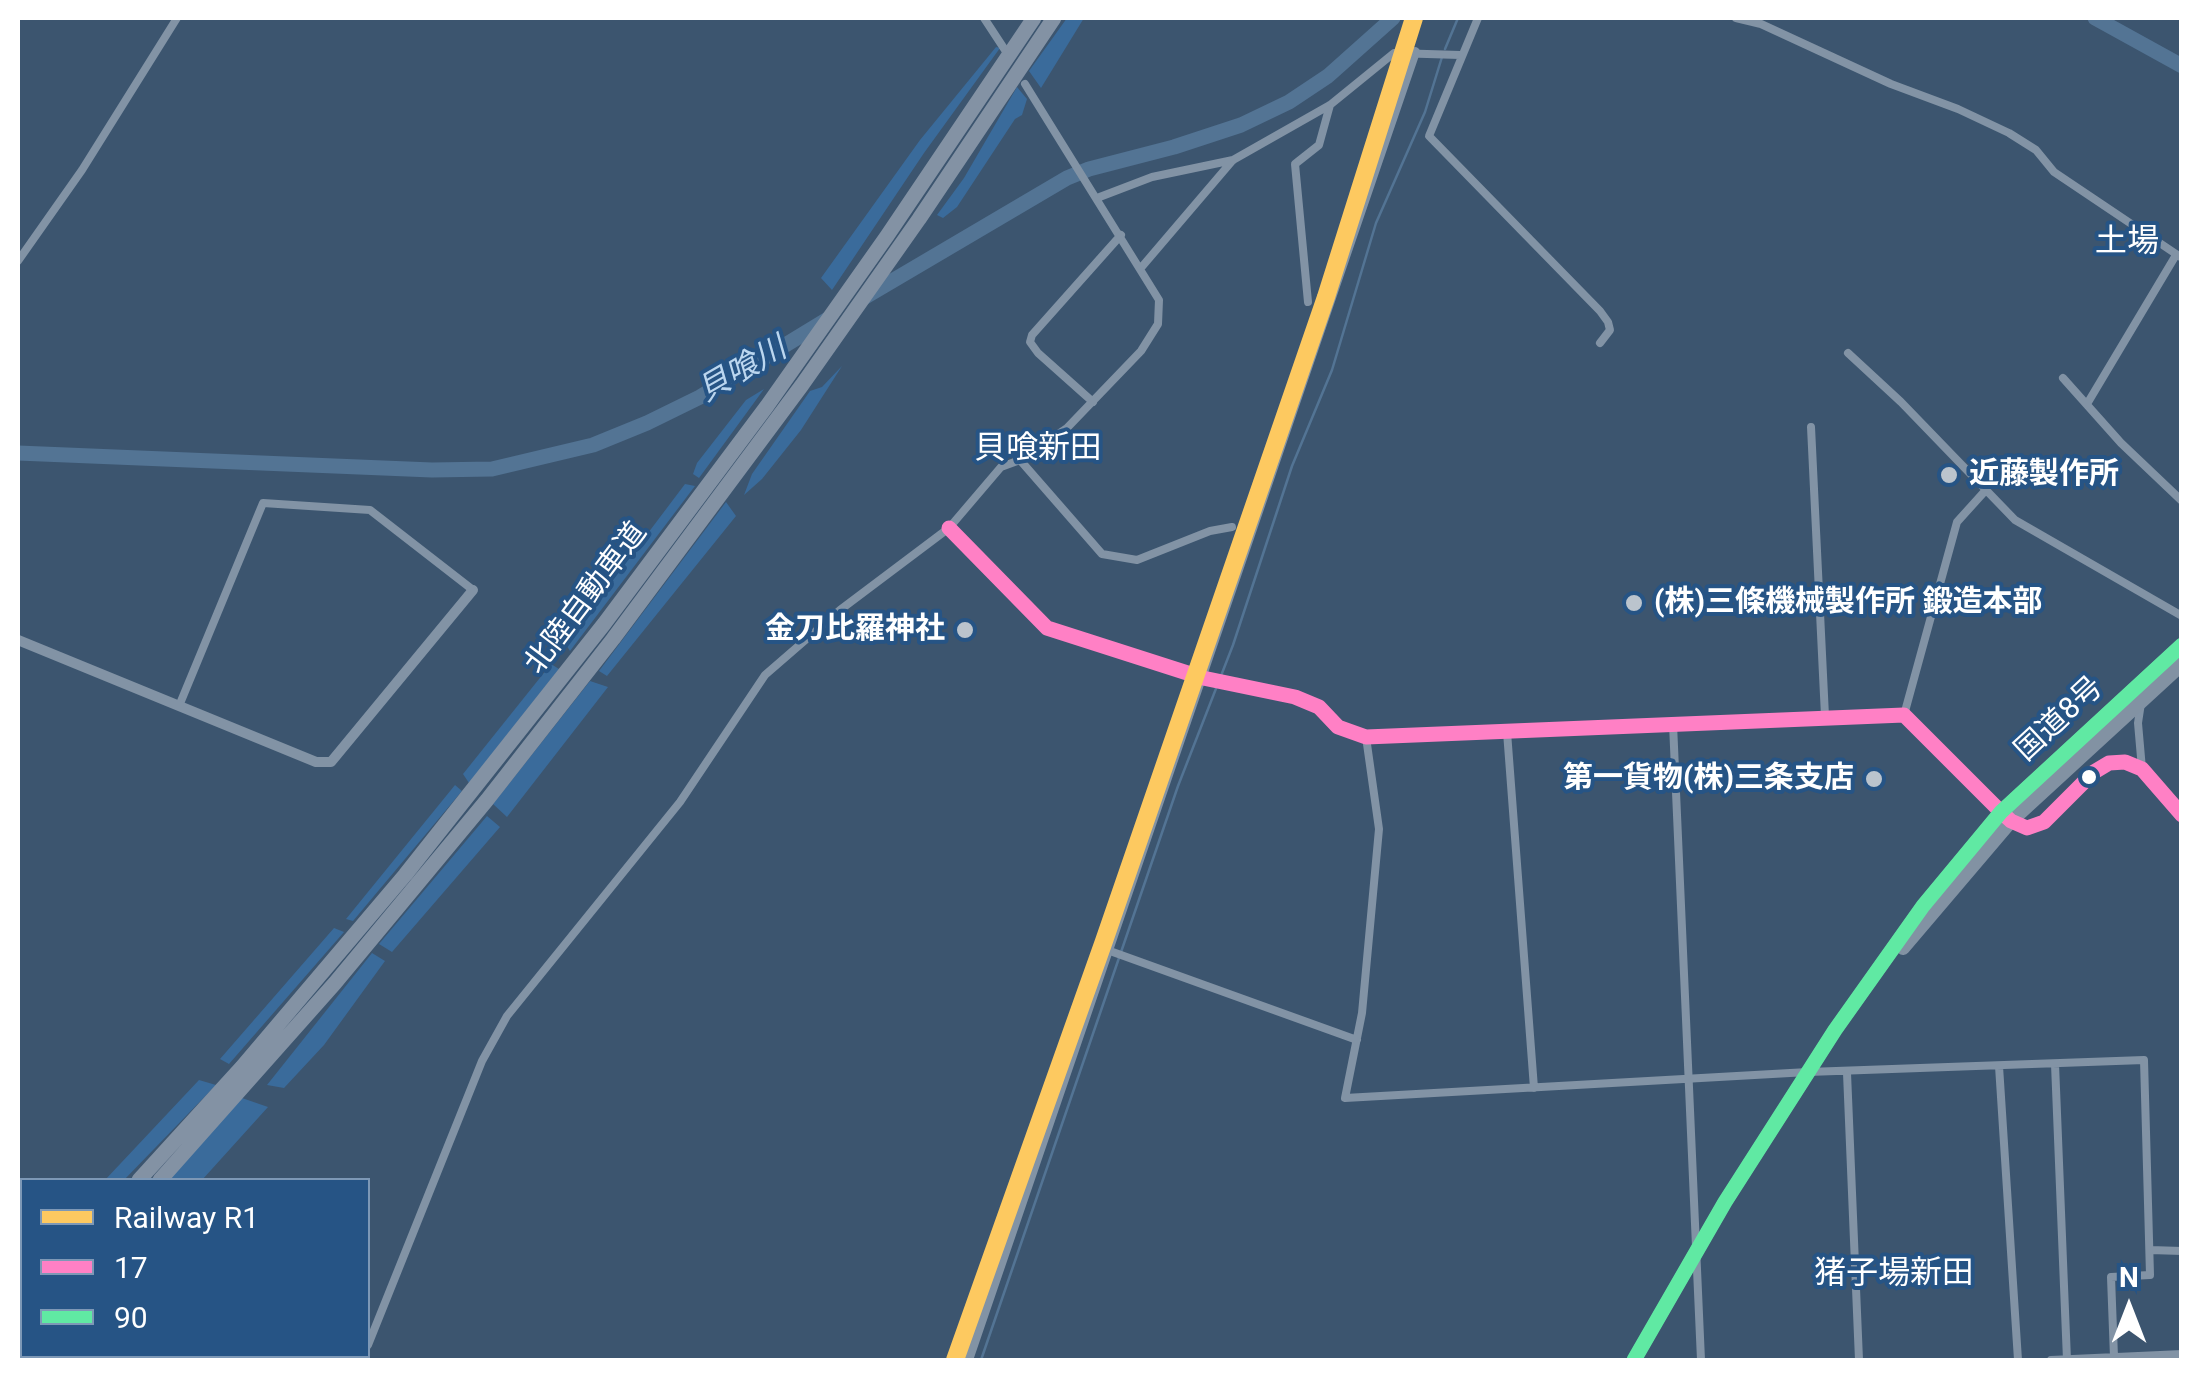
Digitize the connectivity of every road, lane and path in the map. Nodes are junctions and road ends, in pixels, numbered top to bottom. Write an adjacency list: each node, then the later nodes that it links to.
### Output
1 (177, 18): 16 (street)
2 (984, 18): 7 (street)
3 (1034, 18): 54 (highway, 北陸自動車道)
4 (1054, 18): 55 (highway, 北陸自動車道)
5 (1478, 18): 9 (street)
6 (1736, 18): 15 (street)
7 (1004, 50)
8 (1422, 52): 9 (street); 11 (street); 35 (street)
9 (1456, 54): 19 (street)
10 (1026, 84): 13 (street)
11 (1330, 105): 12 (street); 18 (street)
12 (1233, 160): 13 (street); 17 (street)
13 (1096, 196): 14 (street)
14 (1121, 235): 17 (street); 22 (street)
15 (2179, 256): 23 (street)
16 (18, 261)
17 (1140, 269): 22 (street)
18 (1308, 302)
19 (1600, 343)
20 (1848, 353): 26 (street)
21 (2063, 378): 23 (street)
22 (1094, 402): 25 (street)
23 (2087, 404): 27 (street)
24 (1810, 428): 39 (street)
25 (1020, 460): 28 (street); 29 (street)
26 (1985, 491): 31 (street); 38 (street)
27 (2182, 502)
28 (1232, 526)
29 (949, 528): 35 (street); 59 (street)
30 (473, 590): 37 (street); 37 (street)
31 (2182, 616)
32 (18, 640): 37 (street)
33 (2182, 645): 45 (highway, 国道8号)
34 (2182, 664): 36 (highway, 国道8号)
35 (1203, 678): 42 (street); 46 (street)
36 (2142, 699): 43 (street); 45 (highway, 国道8号)
37 (179, 706)
38 (1904, 715): 39 (street); 45 (street)
39 (1825, 716): 40 (street)
40 (1673, 724): 41 (street); 52 (street)
41 (1507, 732): 42 (street); 53 (street)
42 (1366, 737): 47 (street)
43 (2142, 768): 44 (main road); 45 (main road)
44 (2182, 815)
45 (2006, 816): 50 (highway, 国道8号)
46 (1113, 951): 47 (street); 62 (street)
47 (1358, 1040): 53 (street)
48 (2055, 1064): 49 (street); 56 (street); 68 (street)
49 (2000, 1066): 51 (street); 66 (street)
50 (1808, 1072): 51 (street); 52 (street); 58 (highway, 国道8号)
51 (1848, 1073): 65 (street)
52 (1687, 1080): 53 (street); 58 (street)
53 (1534, 1088)
54 (141, 1178)
55 (162, 1178)
56 (2150, 1250): 57 (street); 61 (street)
57 (2182, 1251)
58 (1694, 1254): 63 (highway, 国道8号); 64 (street)
59 (370, 1341)
60 (2182, 1354): 61 (street)
61 (2114, 1358): 68 (street)
62 (968, 1360)
63 (1634, 1360)
64 (1701, 1360)
65 (1859, 1360)
66 (2018, 1360)
67 (2050, 1360): 68 (street)
68 (2067, 1360)

